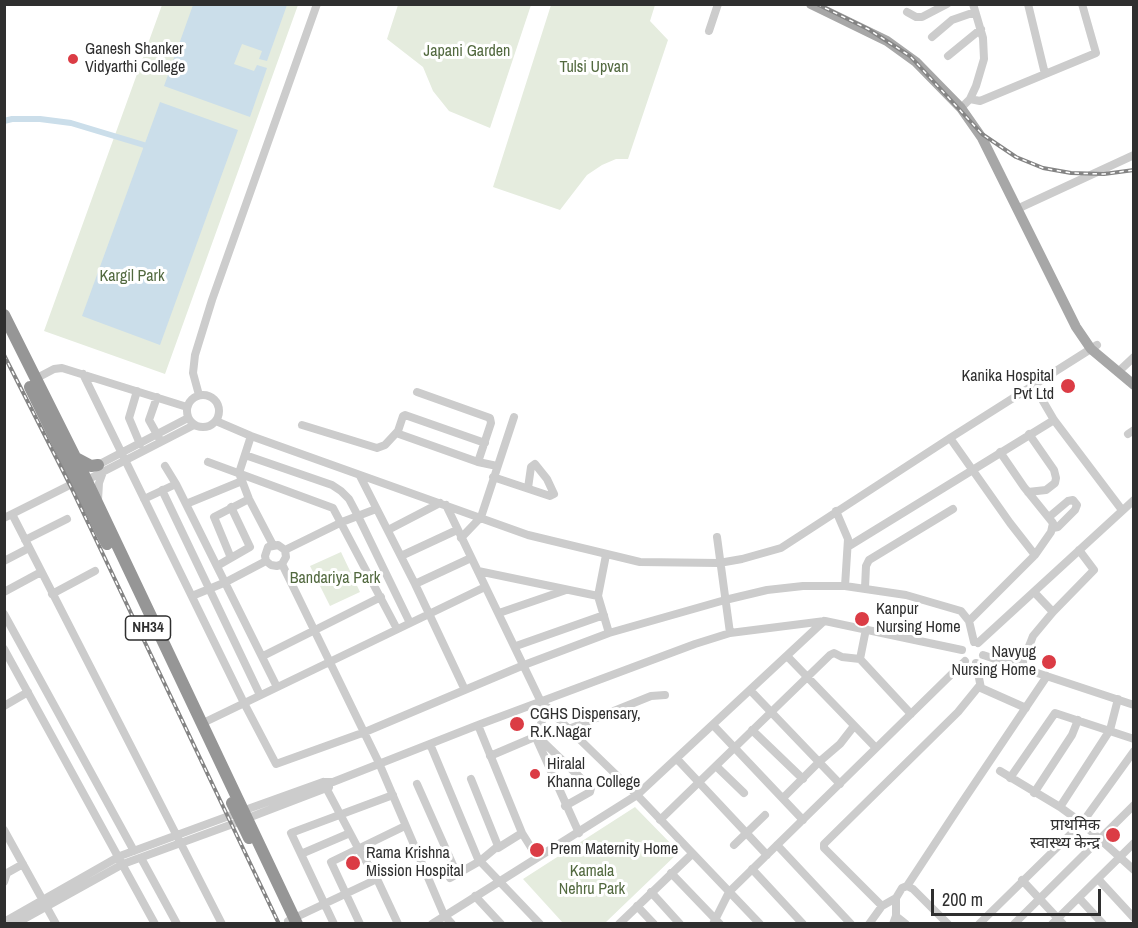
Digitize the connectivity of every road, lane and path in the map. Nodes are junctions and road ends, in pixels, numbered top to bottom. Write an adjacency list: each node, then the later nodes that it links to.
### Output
1 (317, 4): 30 (street)
2 (717, 4): 11 (street)
3 (811, 4): 15 (main road)
4 (822, 4): 15 (main road)
5 (947, 4): 9 (street)
6 (1028, 4): 14 (street)
7 (1082, 4): 14 (street)
8 (974, 8): 10 (street); 12 (street)
9 (906, 12)
10 (981, 29): 13 (street); 15 (street)
11 (709, 31)
12 (932, 37)
13 (948, 56)
14 (1045, 74): 15 (street)
15 (965, 104): 17 (main road)
16 (1134, 154): 17 (street)
17 (1019, 208): 20 (main road)
18 (4, 315): 24 (highway, NH34)
19 (4, 334): 32 (highway, NH34)
20 (1094, 347): 22 (main road); 26 (street)
21 (1134, 357): 22 (street)
22 (1120, 370): 25 (main road); 27 (main road)
23 (83, 374): 24 (street); 28 (street); 50 (street)
24 (35, 379): 32 (highway, NH34)
25 (1134, 379)
26 (1033, 384): 36 (street); 44 (street)
27 (1134, 385)
28 (137, 391): 31 (street); 46 (street)
29 (417, 392): 45 (street)
30 (199, 395): 33 (street); 37 (street)
31 (157, 397): 33 (street); 43 (street)
32 (44, 404): 49 (highway, NH34); 60 (highway, NH34)
33 (187, 406): 35 (street)
34 (514, 417): 54 (street)
35 (188, 418): 38 (street); 43 (street)
36 (1054, 420): 41 (street); 74 (street)
37 (216, 421): 38 (street); 42 (street)
38 (194, 425): 43 (street)
39 (302, 425): 40 (street)
40 (398, 430): 45 (street); 52 (street)
41 (1029, 434): 47 (street); 64 (street)
42 (251, 436): 48 (street); 57 (street)
43 (159, 438): 46 (street); 50 (street)
44 (950, 438): 56 (street); 75 (street)
45 (485, 442): 52 (street)
46 (140, 444): 50 (street)
47 (1000, 452): 56 (street); 64 (street)
48 (245, 455): 58 (street); 77 (street)
49 (75, 458): 55 (highway); 60 (highway, NH34)
50 (123, 458): 55 (street); 65 (street)
51 (208, 462): 58 (street)
52 (478, 462): 54 (street)
53 (165, 466): 61 (street)
54 (497, 466): 59 (street)
55 (101, 469): 60 (street); 68 (street)
56 (973, 469): 88 (street); 92 (street)
57 (360, 476): 70 (street); 72 (street)
58 (241, 477): 66 (street); 69 (street); 81 (street)
59 (493, 477): 62 (street); 78 (street)
60 (79, 480): 68 (highway, NH34); 76 (street); 135 (highway, NH34)
61 (176, 484): 63 (street); 69 (street)
62 (528, 488)
63 (162, 490): 65 (street); 109 (street)
64 (1028, 492): 79 (street)
65 (144, 499): 114 (street)
66 (249, 499): 71 (street); 87 (street)
67 (1134, 500): 74 (street)
68 (98, 503): 135 (highway, NH34)
69 (186, 504): 100 (street)
70 (443, 504): 78 (street); 83 (street); 84 (street)
71 (231, 507): 94 (street); 94 (street)
72 (376, 509): 77 (street); 83 (street)
73 (953, 509): 108 (street)
74 (1122, 510): 90 (street)
75 (836, 511): 88 (street); 98 (street)
76 (8, 516): 86 (street)
77 (358, 516): 81 (street); 125 (street)
78 (481, 517): 84 (street); 91 (street)
79 (1049, 517): 82 (street); 82 (street)
80 (67, 519): 86 (street)
81 (342, 522): 89 (street); 116 (street)
82 (1053, 528): 92 (street)
83 (388, 530): 93 (street)
84 (459, 534): 93 (street); 95 (street)
85 (717, 537): 98 (street)
86 (27, 544): 96 (street); 103 (street)
87 (273, 545): 89 (street); 97 (street)
88 (849, 546): 106 (street)
89 (285, 550): 99 (street)
90 (1079, 550): 112 (street); 118 (street)
91 (606, 555): 98 (street); 115 (street)
92 (1035, 555): 124 (street)
93 (401, 556): 105 (street)
94 (231, 558): 100 (street)
95 (471, 558): 102 (street); 105 (street)
96 (4, 561)
97 (266, 561): 99 (street); 104 (street)
98 (719, 563): 117 (street)
99 (282, 564): 126 (street)
100 (217, 566): 104 (street)
101 (95, 571): 113 (street)
102 (478, 571): 107 (street); 110 (street)
103 (41, 572): 111 (street); 113 (street)
104 (226, 582): 109 (street); 137 (street)
105 (415, 584): 122 (street)
106 (845, 586): 108 (street); 117 (street)
107 (485, 587): 119 (street); 122 (street)
108 (865, 588): 124 (street)
109 (209, 589): 114 (street); 152 (street)
110 (568, 589): 115 (street); 119 (street)
111 (4, 592)
112 (1034, 592): 118 (street); 131 (street)
113 (52, 594): 213 (street)
114 (192, 596): 155 (street)
115 (598, 596): 121 (street)
116 (381, 597): 126 (street); 127 (street)
117 (725, 600): 129 (street); 130 (street)
118 (1053, 612): 144 (street)
119 (498, 613): 132 (street)
120 (4, 614): 160 (street)
121 (604, 615): 129 (street); 132 (street)
122 (429, 616): 125 (street); 149 (street)
123 (825, 621): 128 (street); 130 (street); 138 (street)
124 (969, 621): 131 (street)
125 (410, 624): 127 (street)
126 (314, 629): 137 (street); 141 (street)
127 (397, 629): 141 (street)
128 (866, 629): 134 (street); 139 (street)
129 (609, 633): 143 (street)
130 (730, 633): 156 (street)
131 (976, 643): 134 (street); 136 (street)
132 (516, 646): 143 (street)
133 (4, 649): 151 (street)
134 (962, 650): 140 (street)
135 (164, 652): 165 (highway, NH34); 201 (highway, NH34)
136 (983, 655): 142 (street); 144 (street)
137 (263, 656): 148 (street)
138 (787, 656): 146 (street); 150 (street)
139 (860, 658): 146 (street); 162 (street)
140 (965, 661): 142 (street); 162 (street)
141 (331, 662): 148 (street); 172 (street)
142 (976, 663): 147 (street)
143 (524, 665): 149 (street); 156 (street)
144 (1020, 667): 145 (street)
145 (1047, 676): 154 (street); 159 (street)
146 (808, 678): 161 (street); 168 (street)
147 (980, 685): 159 (street); 248 (street)
148 (278, 687): 152 (street)
149 (465, 690): 172 (street)
150 (750, 690): 161 (street); 167 (street)
151 (28, 692): 158 (street); 163 (street)
152 (260, 695): 155 (street)
153 (665, 695): 169 (street)
154 (1118, 699): 157 (street); 171 (street)
155 (244, 703): 165 (street); 172 (street)
156 (544, 705): 166 (street); 169 (street); 173 (street)
157 (1134, 705)
158 (4, 706)
159 (1026, 708): 237 (street)
160 (56, 709): 163 (street); 219 (street)
161 (771, 712): 170 (street); 181 (street)
162 (911, 714): 177 (street)
163 (42, 717): 226 (street)
164 (1078, 720): 171 (street); 185 (street); 192 (street)
165 (203, 723): 201 (highway, NH34)
166 (478, 725): 175 (street); 179 (street)
167 (714, 725): 176 (street); 180 (street)
168 (854, 726): 177 (street); 181 (street)
169 (569, 729): 195 (street)
170 (752, 730): 176 (street); 187 (street)
171 (1110, 730): 174 (street); 199 (street)
172 (364, 732): 182 (street)
173 (537, 736): 179 (street); 198 (street); 198 (street)
174 (1134, 739)
175 (430, 744): 182 (street); 227 (street)
176 (735, 747): 183 (street); 196 (street)
177 (876, 748): 191 (street)
178 (1134, 751): 205 (street)
179 (490, 756): 211 (street)
180 (677, 759): 188 (street); 195 (street)
181 (819, 762): 187 (street); 191 (street)
182 (379, 763): 189 (street); 194 (street)
183 (716, 766): 188 (street); 193 (street)
184 (1000, 771): 185 (street)
185 (1010, 778): 192 (street)
186 (471, 779): 218 (street)
187 (803, 779): 196 (street)
188 (699, 782): 204 (street); 210 (street)
189 (327, 784): 200 (street); 201 (street)
190 (417, 784): 227 (street)
191 (840, 784): 203 (street)
192 (1034, 792): 199 (street)
193 (744, 793)
194 (393, 795): 200 (street); 206 (street)
195 (637, 795): 204 (street); 209 (street)
196 (783, 798): 203 (street)
197 (1134, 805): 212 (street)
198 (565, 806): 209 (street)
199 (1060, 807): 205 (street)
200 (340, 814): 208 (street); 220 (street)
201 (243, 815): 213 (street); 253 (highway, NH34)
202 (765, 815): 210 (street)
203 (803, 819): 216 (street)
204 (660, 820): 221 (street)
205 (1082, 823): 212 (street); 234 (street)
206 (405, 826): 217 (street); 249 (street)
207 (4, 830): 228 (street)
208 (350, 833): 217 (street); 220 (street)
209 (579, 833): 223 (street)
210 (746, 833): 215 (street); 222 (street)
211 (522, 834): 218 (street); 223 (street)
212 (1100, 838): 224 (street); 243 (street)
213 (178, 840): 219 (street); 225 (street); 261 (street)
214 (1134, 843): 224 (street)
215 (734, 845)
216 (777, 845): 222 (street); 273 (street)
217 (358, 848): 232 (street); 240 (street)
218 (498, 848): 227 (street)
219 (134, 851): 226 (street)
220 (301, 854): 246 (street)
221 (692, 854): 231 (street); 239 (street)
222 (767, 855): 229 (street)
223 (537, 857): 235 (street)
224 (1121, 857): 230 (street); 233 (street)
225 (141, 858): 226 (street); 260 (street)
226 (121, 860): 245 (street); 259 (street)
227 (480, 861): 235 (street)
228 (23, 864): 236 (street); 245 (street)
229 (752, 869): 239 (street); 272 (street)
230 (1134, 870)
231 (671, 873): 238 (street); 254 (street)
232 (377, 879): 240 (street); 264 (street)
233 (1098, 879): 244 (street); 250 (street)
234 (1022, 880): 243 (street); 277 (street)
235 (498, 881): 241 (street); 268 (street)
236 (4, 882)
237 (908, 886): 242 (street); 276 (street)
238 (651, 892): 247 (street); 270 (street)
239 (729, 892): 254 (street); 271 (street)
240 (346, 895): 246 (street); 263 (street)
241 (475, 896): 249 (street); 267 (street)
242 (896, 898): 248 (street); 251 (street)
243 (1039, 898): 255 (street); 278 (street)
244 (1079, 898): 255 (street); 279 (street)
245 (45, 903): 252 (street); 257 (street); 258 (street)
246 (324, 905): 253 (street); 262 (street)
247 (637, 906): 256 (street); 269 (street)
248 (882, 906): 274 (street)
249 (444, 915): 265 (street); 266 (street)
250 (1134, 918)
251 (895, 920): 275 (street)
252 (4, 922)
253 (292, 922)
254 (716, 922)
255 (1058, 922)
256 (622, 923)
257 (15, 924)
258 (56, 924)
259 (155, 924)
260 (177, 924)
261 (222, 924)
262 (334, 924)
263 (360, 924)
264 (398, 924)
265 (432, 924)
266 (452, 924)
267 (501, 924)
268 (540, 924)
269 (654, 924)
270 (680, 924)
271 (760, 924)
272 (803, 924)
273 (851, 924)
274 (869, 924)
275 (906, 924)
276 (948, 924)
277 (979, 924)
278 (1014, 924)
279 (1103, 924)

